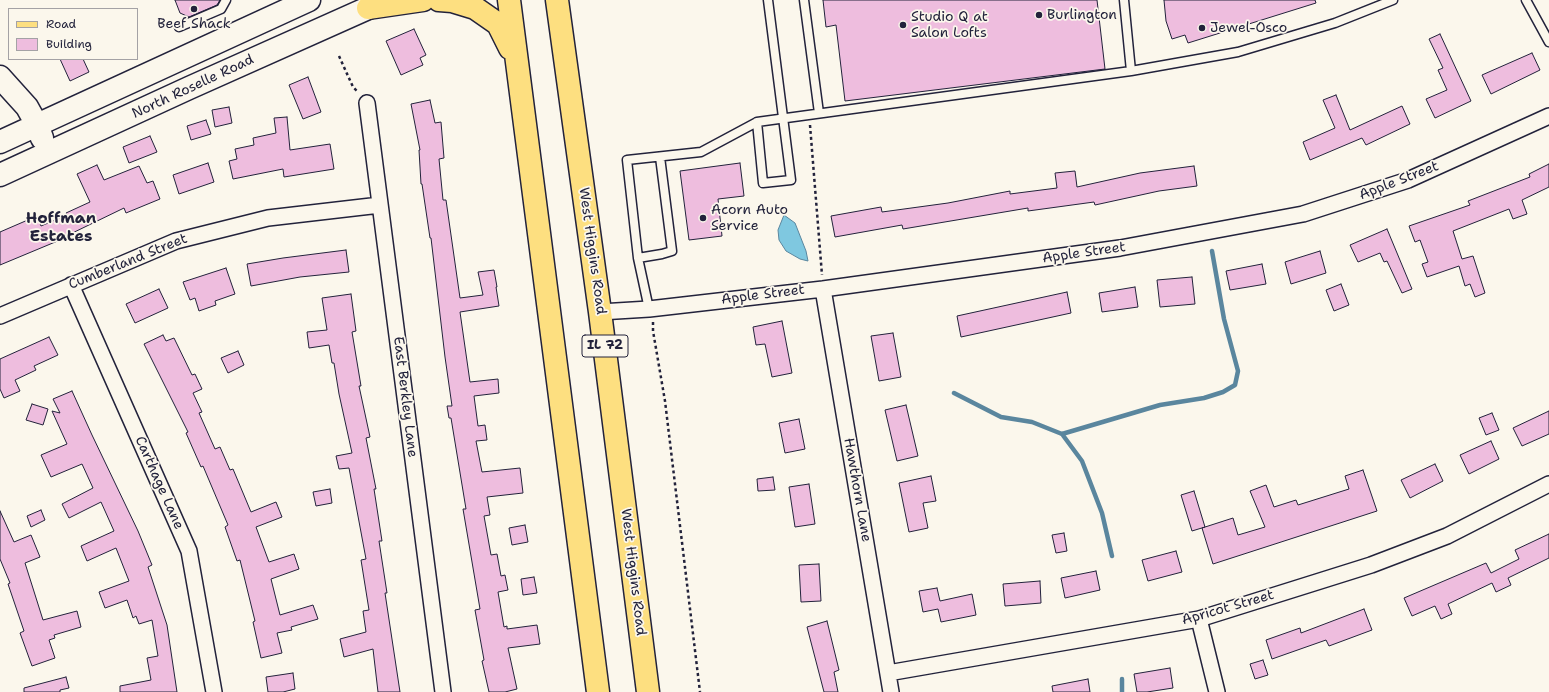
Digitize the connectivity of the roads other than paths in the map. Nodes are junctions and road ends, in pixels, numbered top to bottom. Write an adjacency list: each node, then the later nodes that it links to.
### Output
1 (226, 0): 13 (lane)
2 (309, 0): 23 (main road)
3 (423, 0): 12 (main road)
4 (439, 0): 15 (main road)
5 (509, 0): 15 (main road)
6 (557, 0): 33 (main road, West Higgins Road / IL 72)
7 (768, 0): 21 (lane)
8 (804, 0): 19 (lane)
9 (1124, 0): 16 (lane)
10 (1393, 0): 16 (lane)
11 (1526, 0): 14 (lane)
12 (377, 4): 25 (main road, North Roselle Road)
13 (179, 27)
14 (1549, 42)
15 (517, 64): 40 (main road)
16 (1131, 71): 19 (lane)
17 (0, 77): 23 (main road)
18 (367, 103): 28 (street, East Berkley Lane)
19 (819, 113): 21 (lane)
20 (1549, 116): 31 (street, Apple Street)
21 (784, 117): 22 (lane); 22 (lane)
22 (756, 122): 26 (lane)
23 (37, 125): 24 (main road); 25 (main road)
24 (0, 142)
25 (49, 154): 27 (main road, North Roselle Road)
26 (660, 157): 29 (lane); 29 (lane)
27 (0, 175)
28 (380, 204): 30 (street, Cumberland Street); 39 (street, East Berkley Lane)
29 (638, 258): 32 (lane)
30 (71, 285): 34 (street, Cumberland Street); 38 (street, Carthage Lane)
31 (823, 289): 32 (street, Apple Street); 37 (street, Hawthorn Lane)
32 (649, 308): 33 (street, Apple Street)
33 (600, 312): 41 (main road, West Higgins Road / IL 72)
34 (0, 316)
35 (1549, 484): 36 (street, Apricot Street)
36 (1199, 619): 37 (street, Apricot Street); 43 (street)
37 (888, 674): 42 (street, Hawthorn Lane)
38 (214, 692)
39 (443, 692)
40 (598, 692)
41 (648, 692)
42 (891, 692)
43 (1217, 692)

